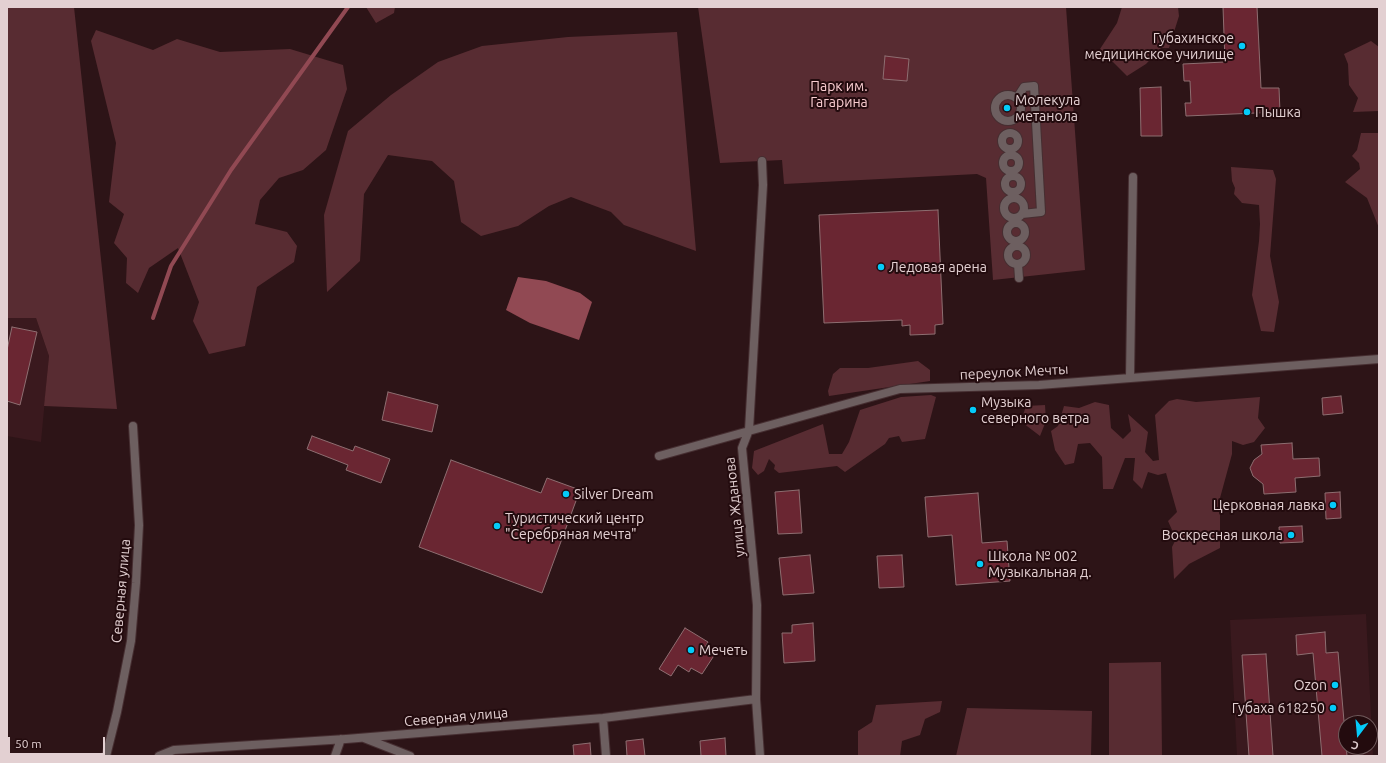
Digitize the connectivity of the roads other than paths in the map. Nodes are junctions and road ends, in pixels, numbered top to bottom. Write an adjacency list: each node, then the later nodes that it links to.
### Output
1 (1017, 98): 2 (street); 2 (street); 8 (street)
2 (1009, 121): 3 (street)
3 (1009, 132): 4 (street); 4 (street)
4 (1010, 152): 7 (street)
5 (762, 161): 14 (street, улица Жданова)
6 (1134, 177): 12 (street)
7 (1013, 195): 8 (street); 8 (street)
8 (1017, 218): 9 (street); 9 (street)
9 (1016, 244): 10 (street)
10 (1019, 278)
11 (1379, 359): 12 (street, переулок Мечты)
12 (1130, 378): 14 (street, переулок Мечты)
13 (133, 426): 20 (street, Северная улица)
14 (749, 430): 15 (street, переулок Мечты); 16 (street, улица Жданова)
15 (659, 456)
16 (756, 699): 17 (street, Северная улица); 25 (street, улица Жданова)
17 (603, 718): 18 (street, Северная улица); 24 (street)
18 (362, 737): 19 (street, Северная улица); 23 (street)
19 (341, 739): 21 (street, Северная улица); 22 (street)
20 (106, 756)
21 (159, 756)
22 (335, 756)
23 (410, 756)
24 (606, 756)
25 (760, 756)

